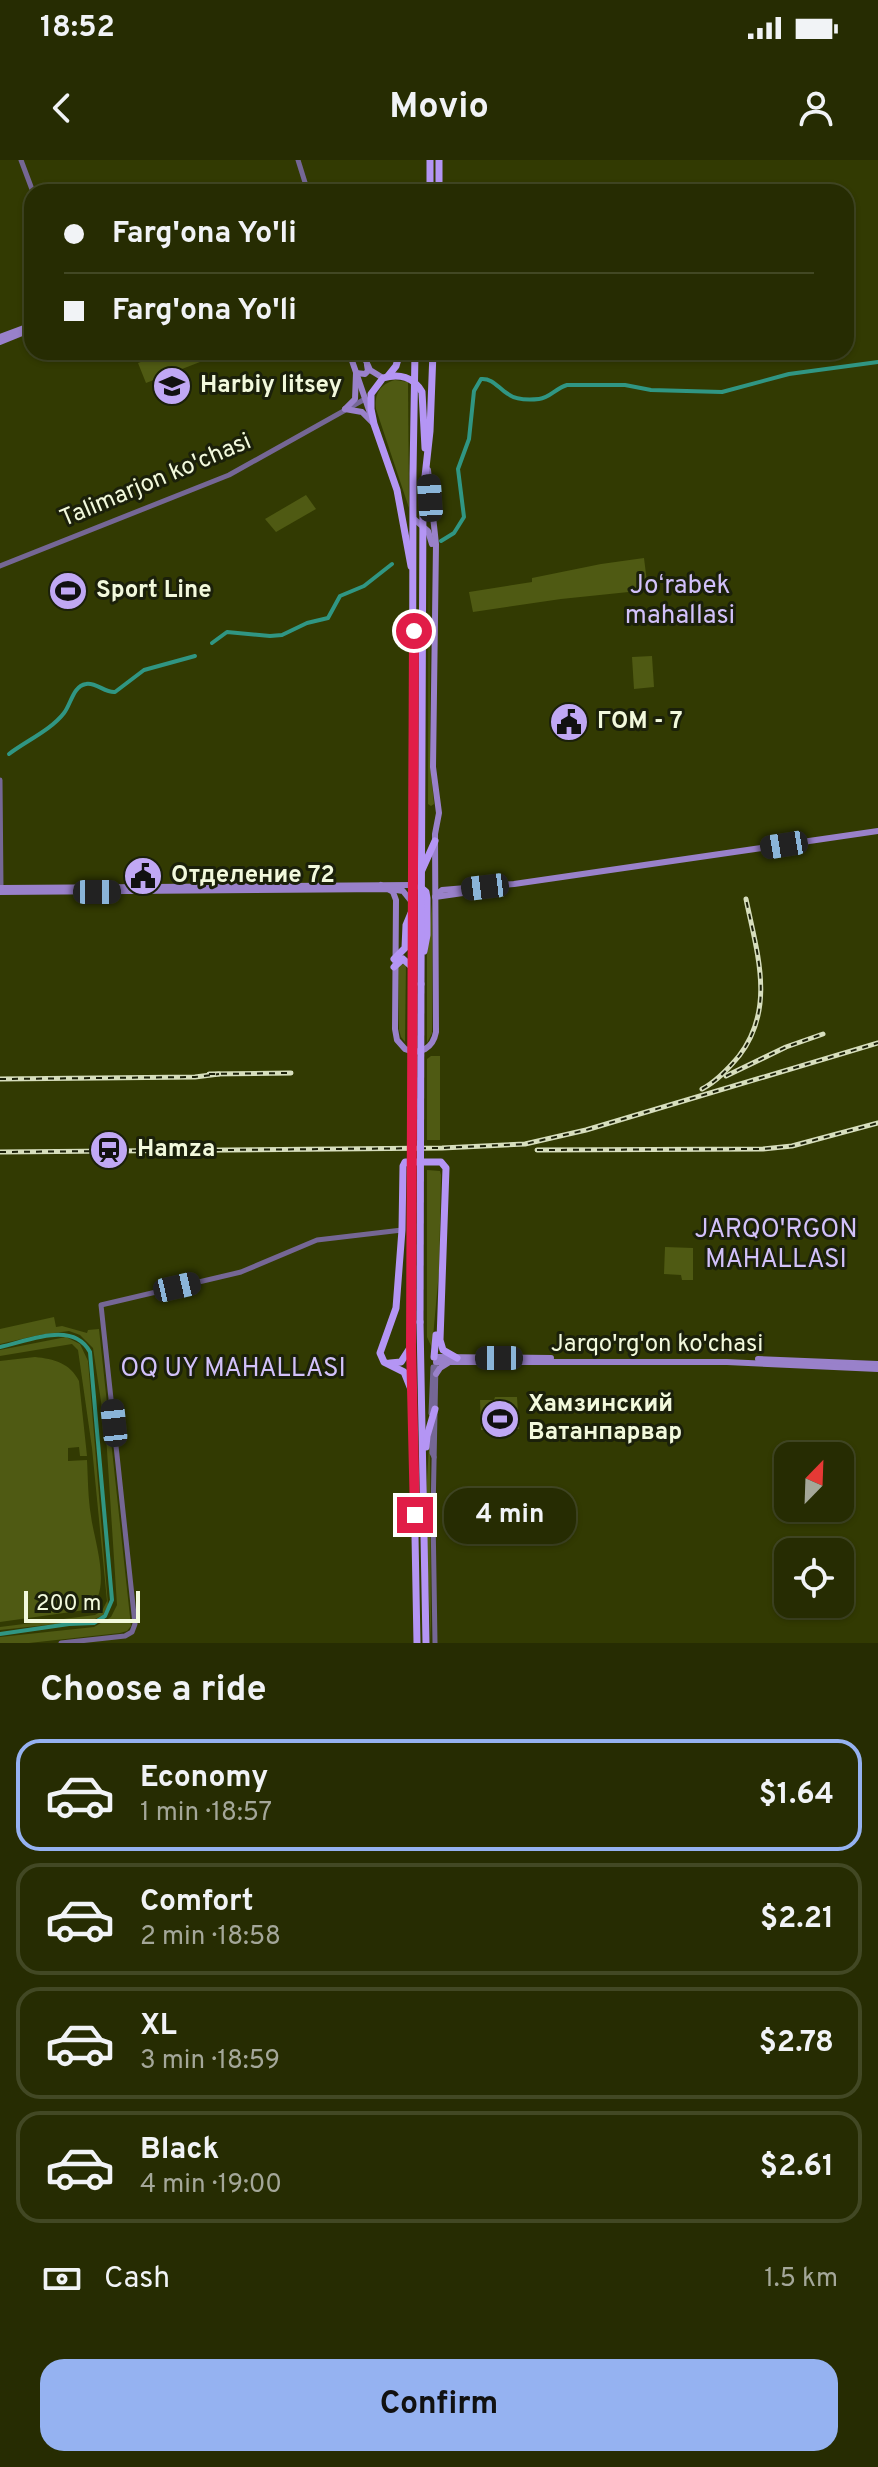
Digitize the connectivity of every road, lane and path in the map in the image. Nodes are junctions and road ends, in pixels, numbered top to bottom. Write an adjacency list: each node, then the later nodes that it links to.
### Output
1 (21, 160): 5 (street)
2 (298, 160): 6 (street)
3 (430, 160): 7 (main road)
4 (439, 160): 8 (main road)
5 (30, 184)
6 (305, 184)
7 (430, 184)
8 (439, 184)
9 (24, 330): 10 (main road)
10 (0, 339)
11 (352, 360): 17 (main road)
12 (365, 360): 16 (main road)
13 (398, 360): 18 (main road)
14 (415, 360): 19 (main road)
15 (433, 360): 24 (main road)
16 (367, 365): 17 (main road); 18 (main road)
17 (356, 373): 21 (main road); 22 (main road)
18 (386, 377): 19 (main road); 20 (main road)
19 (414, 381): 24 (main road); 27 (main road)
20 (373, 391): 21 (main road); 23 (main road)
21 (365, 399): 22 (street, Talimarjon ko'chasi); 23 (main road)
22 (345, 409): 23 (main road); 30 (street, Talimarjon ko'chasi)
23 (374, 424): 25 (main road)
24 (427, 462): 26 (main road); 29 (main road)
25 (397, 490): 27 (main road); 31 (main road)
26 (424, 512): 27 (main road); 28 (main road)
27 (414, 519): 28 (main road); 31 (main road)
28 (424, 526): 29 (main road); 33 (main road)
29 (434, 552): 34 (main road)
30 (0, 566)
31 (414, 582): 41 (main road)
32 (0, 780): 35 (street)
33 (422, 802): 34 (main road); 38 (main road)
34 (436, 808): 37 (main road)
35 (0, 813): 45 (street)
36 (878, 831): 40 (main road)
37 (435, 841): 38 (main road); 39 (main road)
38 (421, 872): 41 (main road)
39 (437, 876): 44 (main road); 46 (main road)
40 (514, 884): 44 (main road); 46 (main road)
41 (416, 886): 42 (main road); 47 (main road); 48 (main road); 50 (main road)
42 (380, 887): 43 (main road); 45 (main road); 49 (main road)
43 (390, 889): 47 (main road); 49 (main road)
44 (451, 889): 46 (main road)
45 (1, 890)
46 (435, 897): 48 (main road); 49 (main road)
47 (412, 908): 49 (main road); 50 (main road)
48 (427, 910): 50 (main road)
49 (394, 959): 50 (main road)
50 (416, 968): 53 (main road, bridge)
51 (402, 1230): 52 (main road); 59 (main road); 68 (street)
52 (443, 1279): 54 (main road); 58 (main road)
53 (415, 1322): 55 (main road); 56 (main road)
54 (440, 1340): 57 (main road); 58 (main road)
55 (420, 1342): 58 (main road); 67 (main road)
56 (411, 1345): 59 (main road); 63 (main road)
57 (457, 1358): 58 (main road, Jarqo'rg'on ko'chasi); 61 (main road, Jarqo'rg'on ko'chasi)
58 (436, 1359): 60 (main road, Jarqo'rg'on ko'chasi); 62 (street); 65 (street)
59 (384, 1362): 63 (main road)
60 (448, 1363): 61 (main road, Jarqo'rg'on ko'chasi); 62 (main road)
61 (878, 1367)
62 (436, 1374): 64 (street)
63 (412, 1392): 69 (main road)
64 (435, 1409): 65 (main road); 66 (street)
65 (432, 1421): 66 (street); 67 (main road)
66 (434, 1458): 71 (street)
67 (422, 1489): 70 (main road)
68 (61, 1643)
69 (417, 1643)
70 (426, 1643)
71 (435, 1643)

